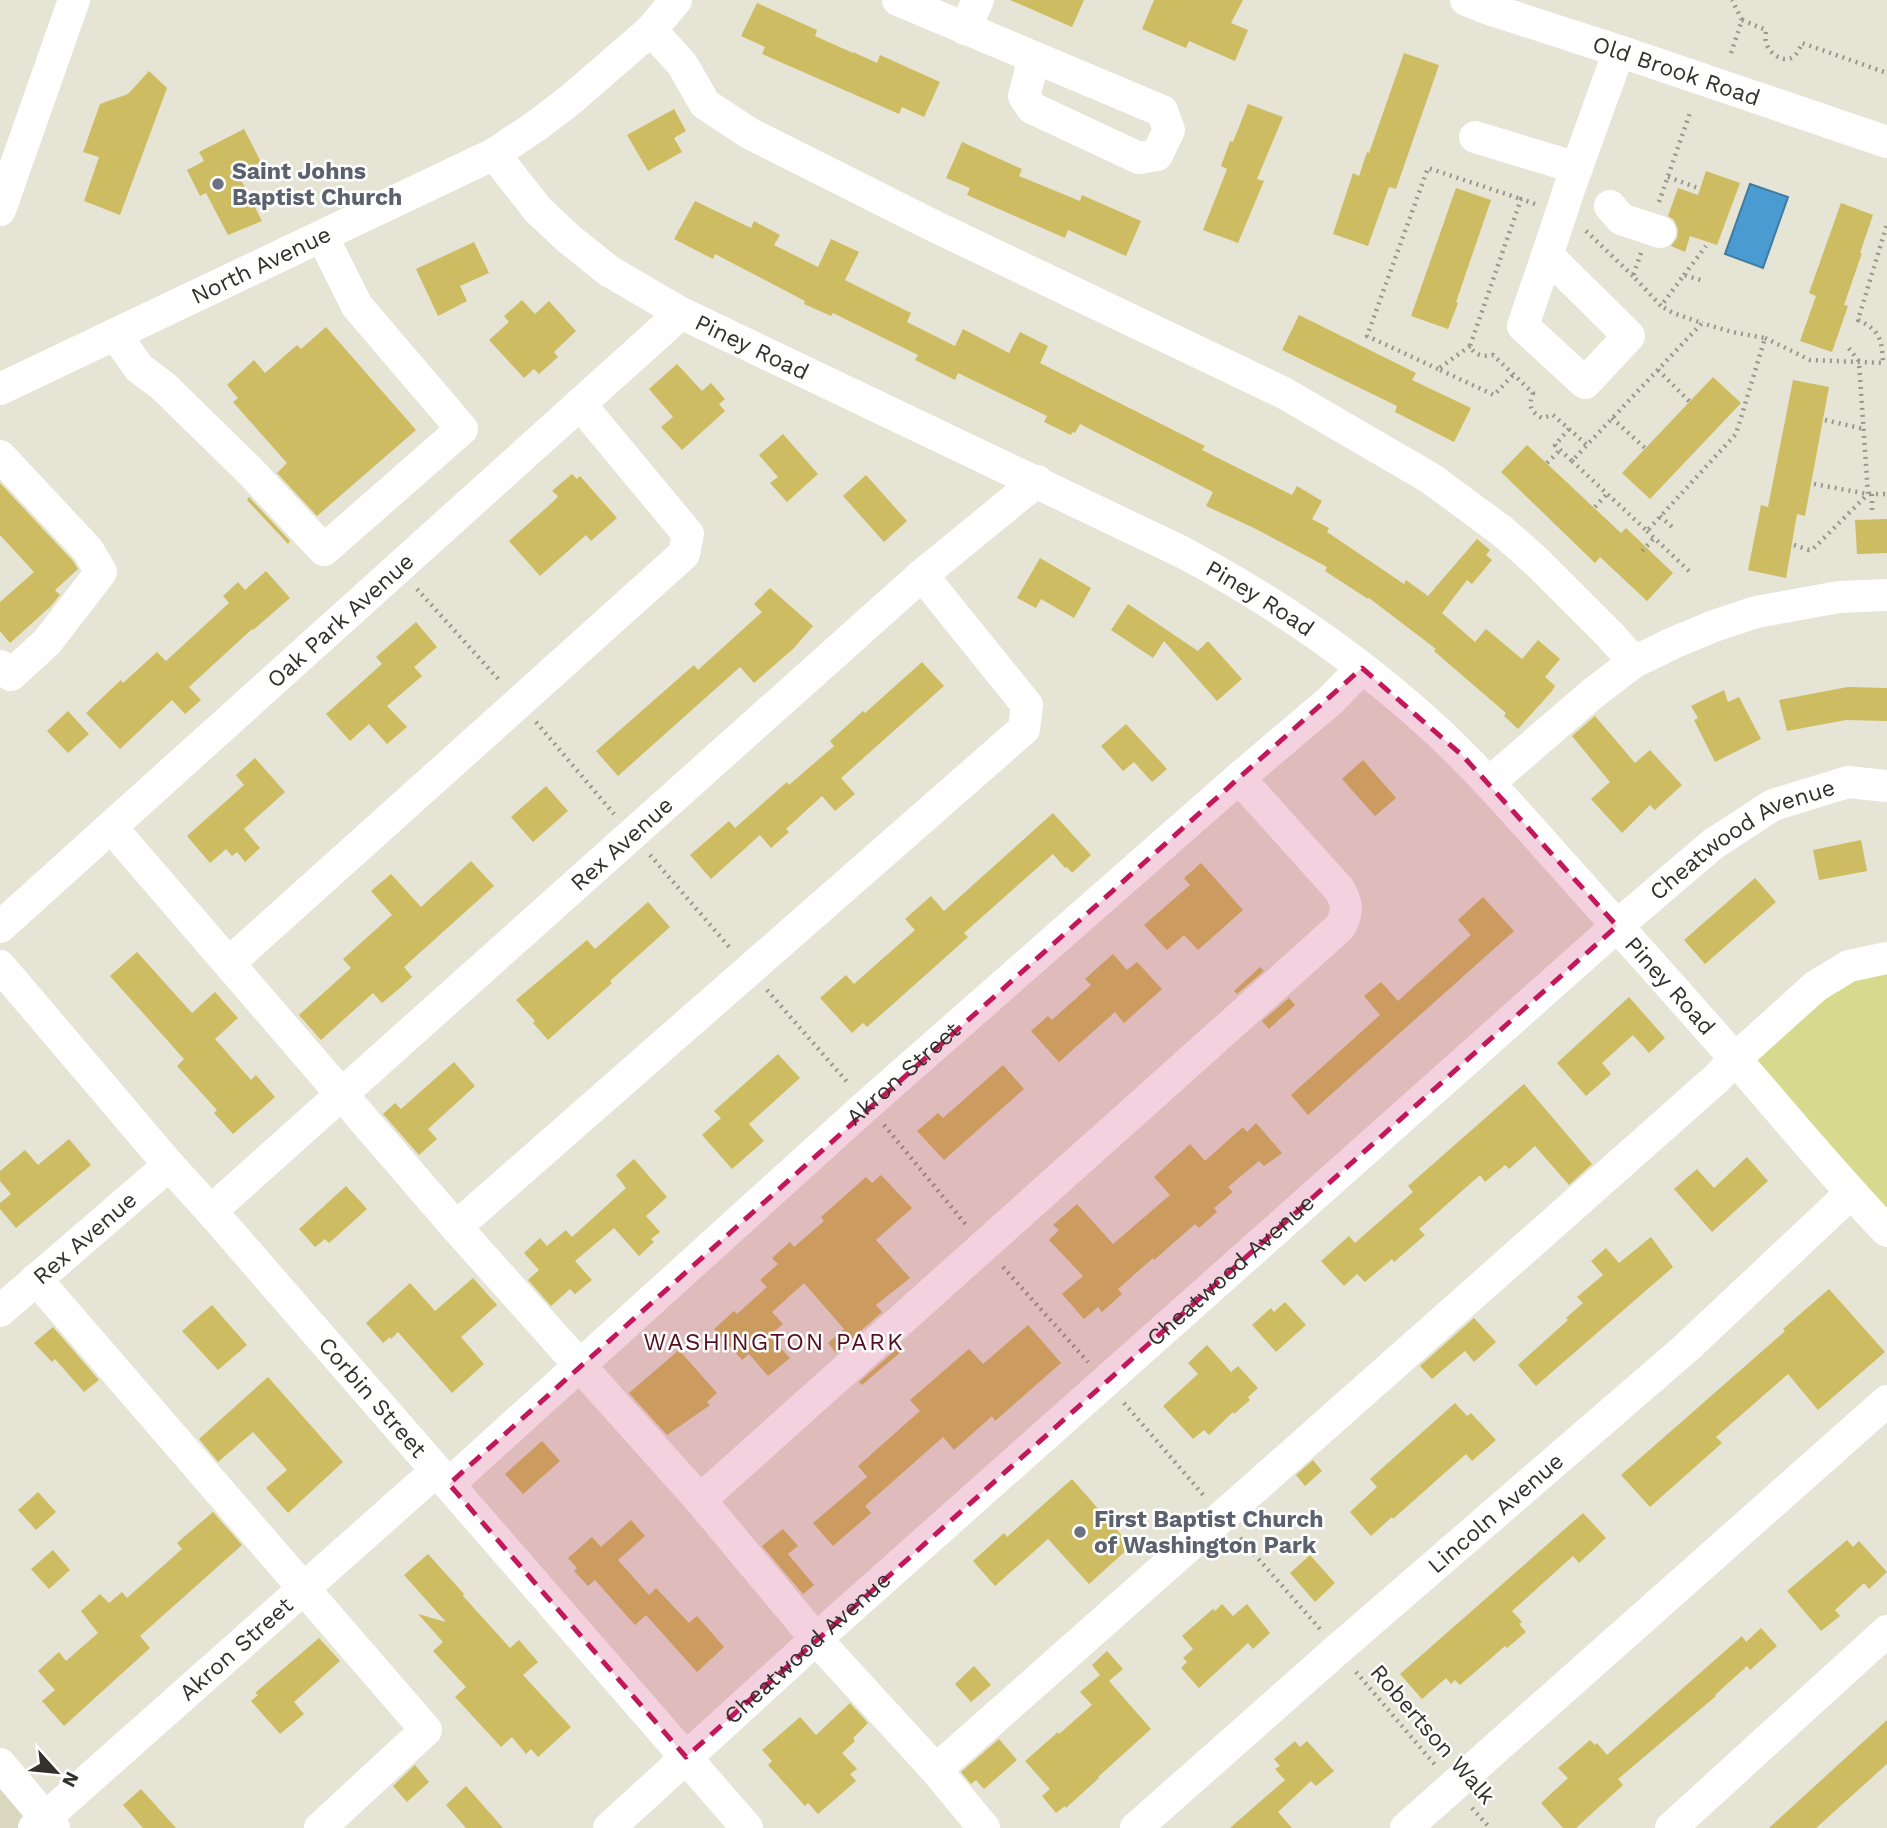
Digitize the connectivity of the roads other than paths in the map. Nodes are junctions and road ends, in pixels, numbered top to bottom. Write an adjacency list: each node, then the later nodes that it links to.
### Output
1 (74, 0): 15 (street)
2 (676, 0): 7 (street, North Avenue)
3 (898, 0): 6 (street)
4 (978, 0): 6 (street)
5 (1466, 0): 8 (street, Old Brook Road)
6 (965, 29): 9 (street)
7 (651, 30): 12 (street, North Avenue); 27 (street)
8 (1619, 51): 11 (street, Old Brook Road); 13 (street)
9 (1034, 58)
10 (1475, 137): 13 (street)
11 (1887, 142)
12 (494, 154): 17 (street, North Avenue); 19 (street, Piney Road)
13 (1577, 168): 18 (street)
14 (1610, 206): 16 (street)
15 (0, 211)
16 (1660, 232)
17 (322, 236): 20 (street, North Avenue); 20 (street)
18 (1546, 255)
19 (681, 313): 22 (street, Oak Park Avenue); 24 (street, Piney Road)
20 (115, 334): 21 (street, North Avenue)
21 (0, 389)
22 (580, 404): 33 (street, Oak Park Avenue); 37 (street)
23 (0, 456): 28 (street)
24 (1037, 481): 25 (street, Rex Avenue); 29 (street, Piney Road)
25 (922, 575): 40 (street, Rex Avenue); 44 (street)
26 (1887, 595): 27 (street)
27 (1634, 662): 31 (street)
28 (0, 666)
29 (1362, 668): 30 (street, Akron Street); 31 (street, Piney Road)
30 (1239, 778): 48 (street, Akron Street); 51 (street)
31 (1489, 783): 34 (street, Piney Road)
32 (1887, 786): 34 (street, Cheatwood Avenue)
33 (111, 827): 35 (street, Oak Park Avenue); 37 (street)
34 (1617, 926): 39 (street, Piney Road); 54 (street, Cheatwood Avenue)
35 (0, 927)
36 (1887, 958): 39 (street)
37 (229, 963): 40 (street)
38 (0, 966): 41 (street, Corbin Street)
39 (1735, 1059): 42 (street, Piney Road); 57 (street)
40 (342, 1094): 43 (street, Rex Avenue); 44 (street)
41 (169, 1165): 43 (street, Corbin Street); 46 (street, Rex Avenue)
42 (1851, 1193): 45 (street, Piney Road); 63 (street, Lincoln Avenue)
43 (211, 1211): 50 (street, Corbin Street)
44 (456, 1227): 48 (street)
45 (1887, 1231)
46 (36, 1279): 47 (street, Rex Avenue); 52 (street)
47 (0, 1311)
48 (581, 1366): 50 (street, Akron Street); 51 (street)
49 (1887, 1401): 64 (street)
50 (443, 1478): 52 (street, Akron Street); 55 (street, Corbin Street)
51 (699, 1500): 54 (street)
52 (304, 1588): 58 (street, Akron Street); 59 (street)
53 (1887, 1632): 65 (street)
54 (816, 1639): 55 (street, Cheatwood Avenue); 57 (street)
55 (686, 1757): 60 (street, Cheatwood Avenue); 61 (street, Corbin Street)
56 (0, 1764): 58 (street)
57 (936, 1770): 62 (street)
58 (44, 1825)
59 (320, 1828)
60 (610, 1828)
61 (747, 1828)
62 (984, 1828)
63 (1136, 1828)
64 (1406, 1828)
65 (1671, 1828)

